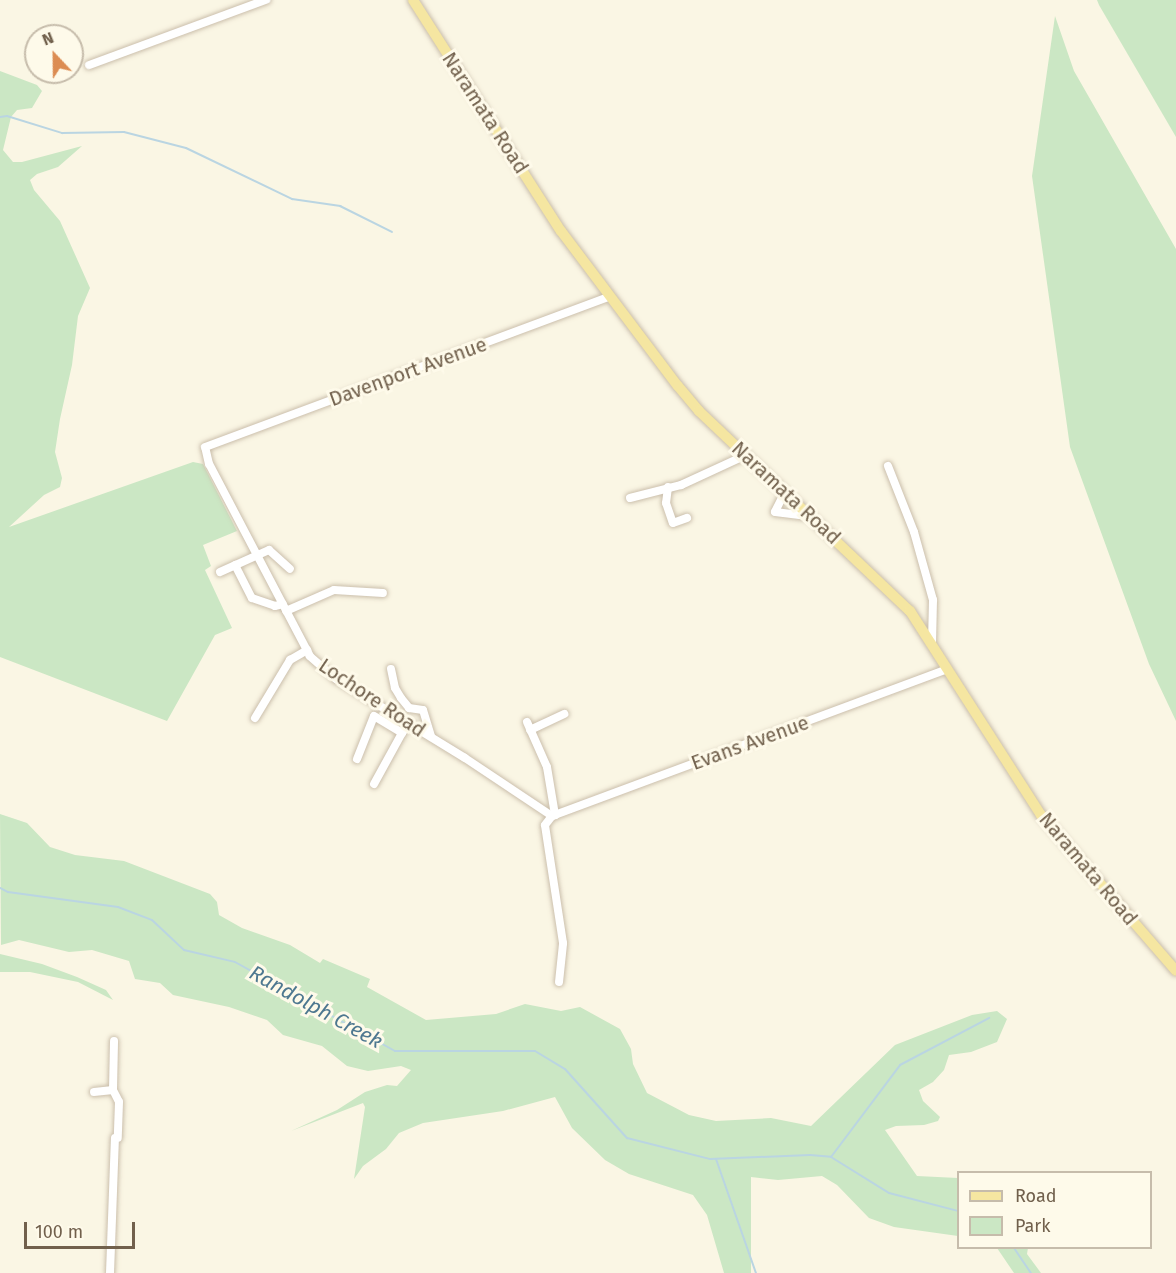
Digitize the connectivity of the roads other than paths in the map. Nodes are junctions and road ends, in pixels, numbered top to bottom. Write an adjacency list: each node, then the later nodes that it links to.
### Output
1 (266, 0): 3 (street)
2 (413, 0): 4 (main road, Naramata Road)
3 (89, 65)
4 (610, 296): 5 (street, Davenport Avenue); 6 (main road, Naramata Road)
5 (205, 447): 13 (street, Lochore Road)
6 (746, 455): 8 (street); 9 (main road, Naramata Road)
7 (888, 466): 19 (street)
8 (668, 487): 10 (street); 12 (street)
9 (784, 492): 11 (main road, Naramata Road); 11 (street)
10 (630, 498)
11 (810, 516): 19 (main road, Naramata Road)
12 (687, 518)
13 (257, 555): 14 (street); 15 (street); 18 (street, Lochore Road)
14 (235, 565): 16 (street); 18 (street)
15 (290, 569)
16 (220, 572)
17 (383, 593): 18 (street)
18 (285, 608): 20 (street, Lochore Road)
19 (932, 643): 22 (main road, Naramata Road)
20 (307, 650): 24 (street); 25 (street, Lochore Road)
21 (391, 669): 27 (street)
22 (948, 669): 30 (street, Evans Avenue); 31 (main road, Naramata Road)
23 (564, 714): 30 (street)
24 (255, 718)
25 (408, 724): 26 (street); 27 (street, Lochore Road)
26 (402, 734): 28 (street); 29 (street)
27 (431, 737): 30 (street, Lochore Road)
28 (357, 759)
29 (374, 784)
30 (553, 816): 32 (street)
31 (1176, 971)
32 (559, 982)
33 (114, 1041): 34 (street)
34 (113, 1090): 35 (street); 36 (street)
35 (94, 1092)
36 (110, 1273)

